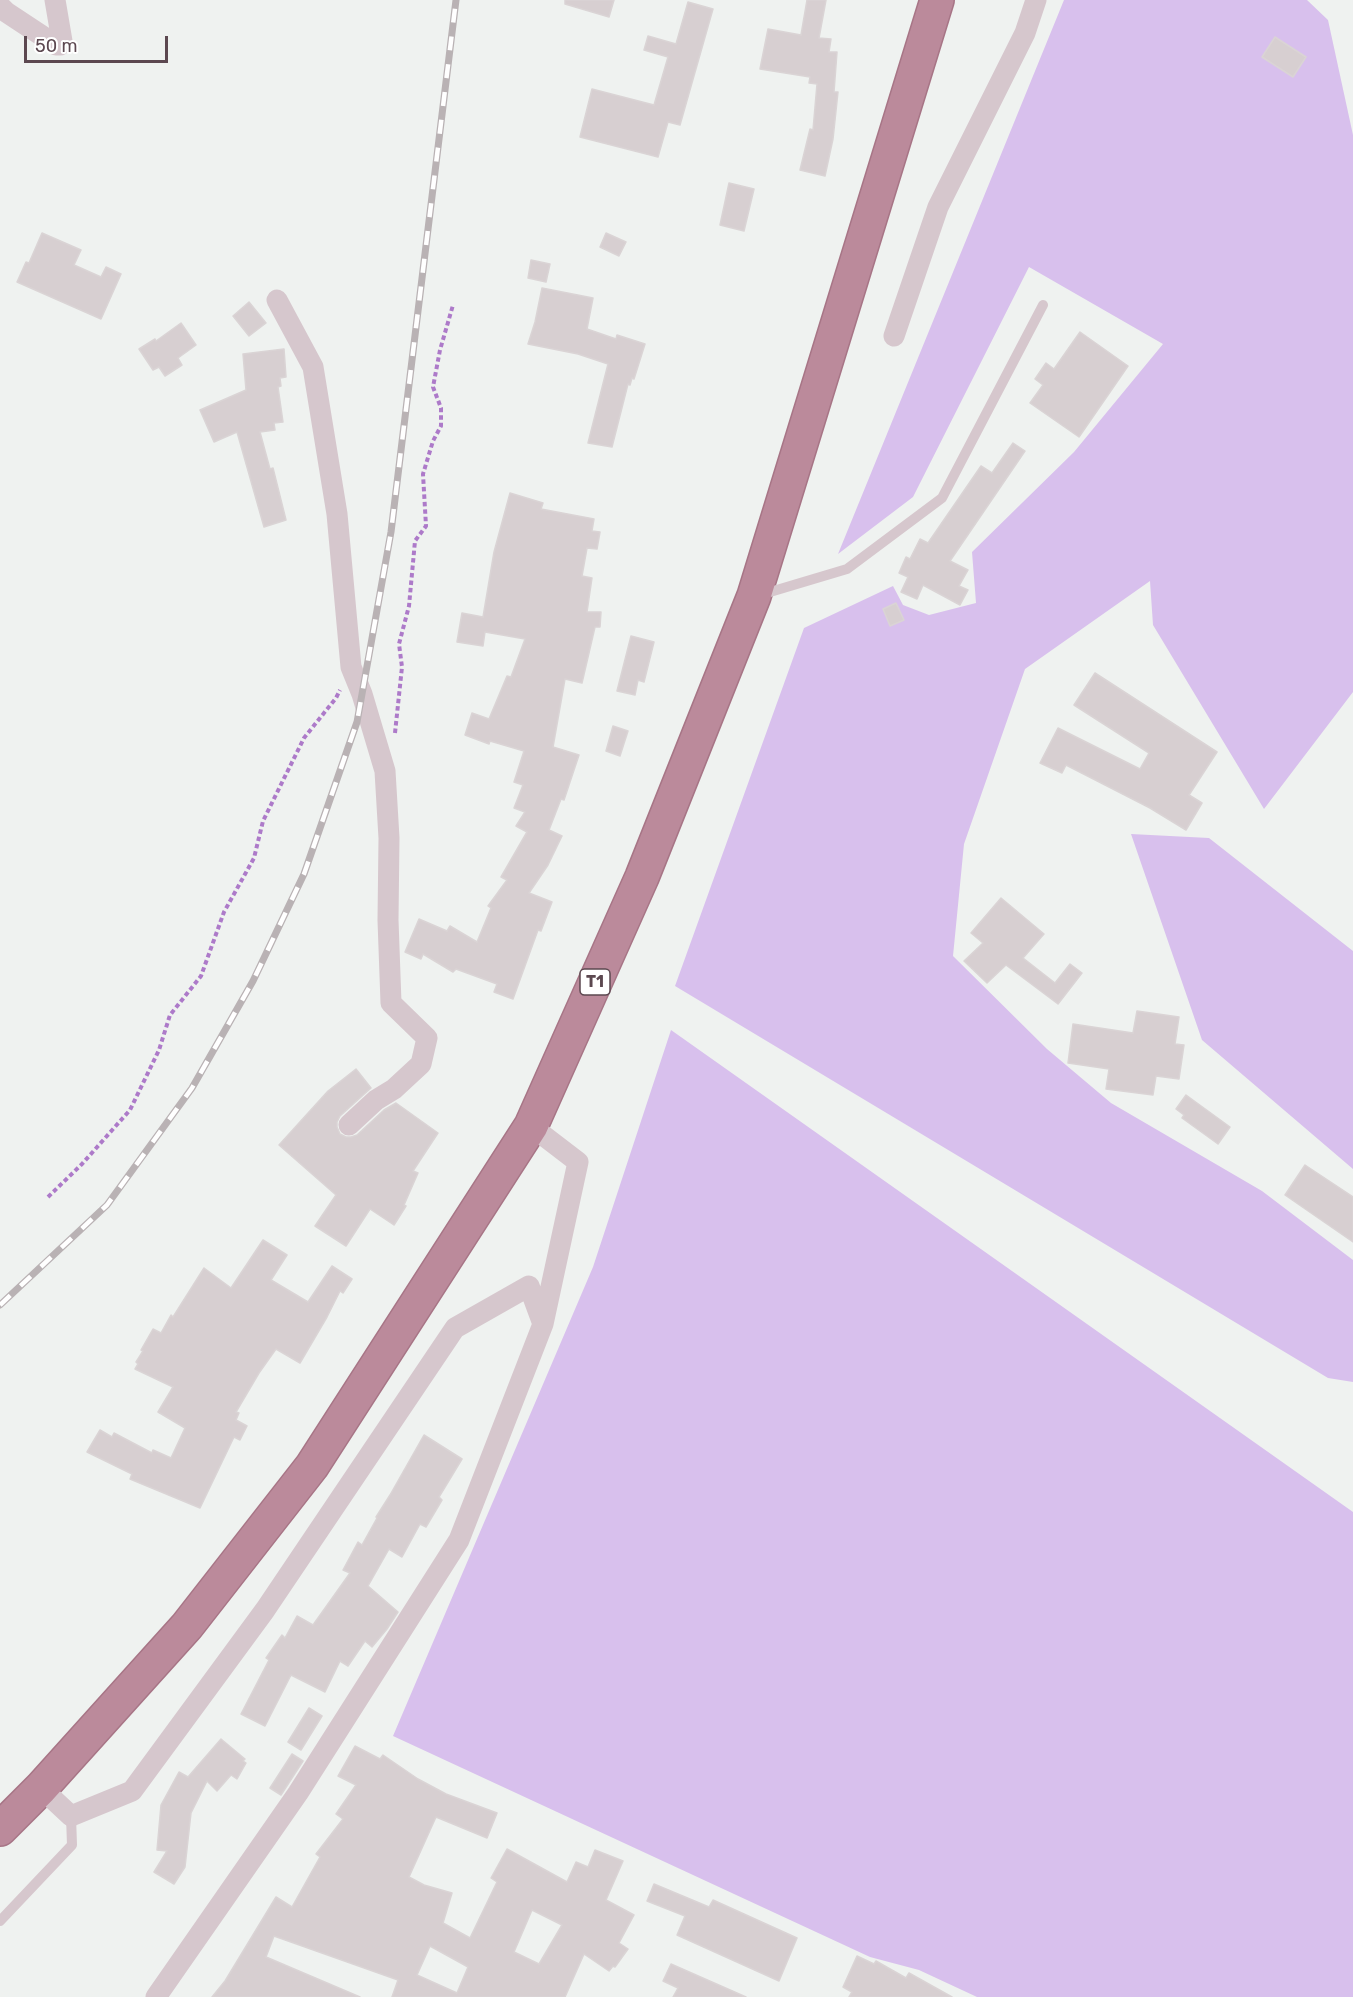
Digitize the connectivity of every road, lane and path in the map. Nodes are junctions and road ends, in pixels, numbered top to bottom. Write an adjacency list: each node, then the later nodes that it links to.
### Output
1 (55, 0): 4 (street)
2 (937, 0): 9 (highway, T1)
3 (1036, 0): 8 (street)
4 (0, 6)
5 (277, 300): 10 (street)
6 (453, 305): 11 (path)
7 (1042, 305): 9 (lane)
8 (894, 336)
9 (754, 596): 13 (highway, T1)
10 (351, 667): 11 (street); 14 (path)
11 (385, 771): 12 (street)
12 (349, 1125)
13 (531, 1126): 15 (street); 16 (highway, T1)
14 (48, 1197)
15 (543, 1324): 17 (street); 20 (street)
16 (41, 1788): 17 (street); 18 (highway, T1)
17 (71, 1816): 19 (lane)
18 (0, 1828)
19 (0, 1921)
20 (156, 1997)

